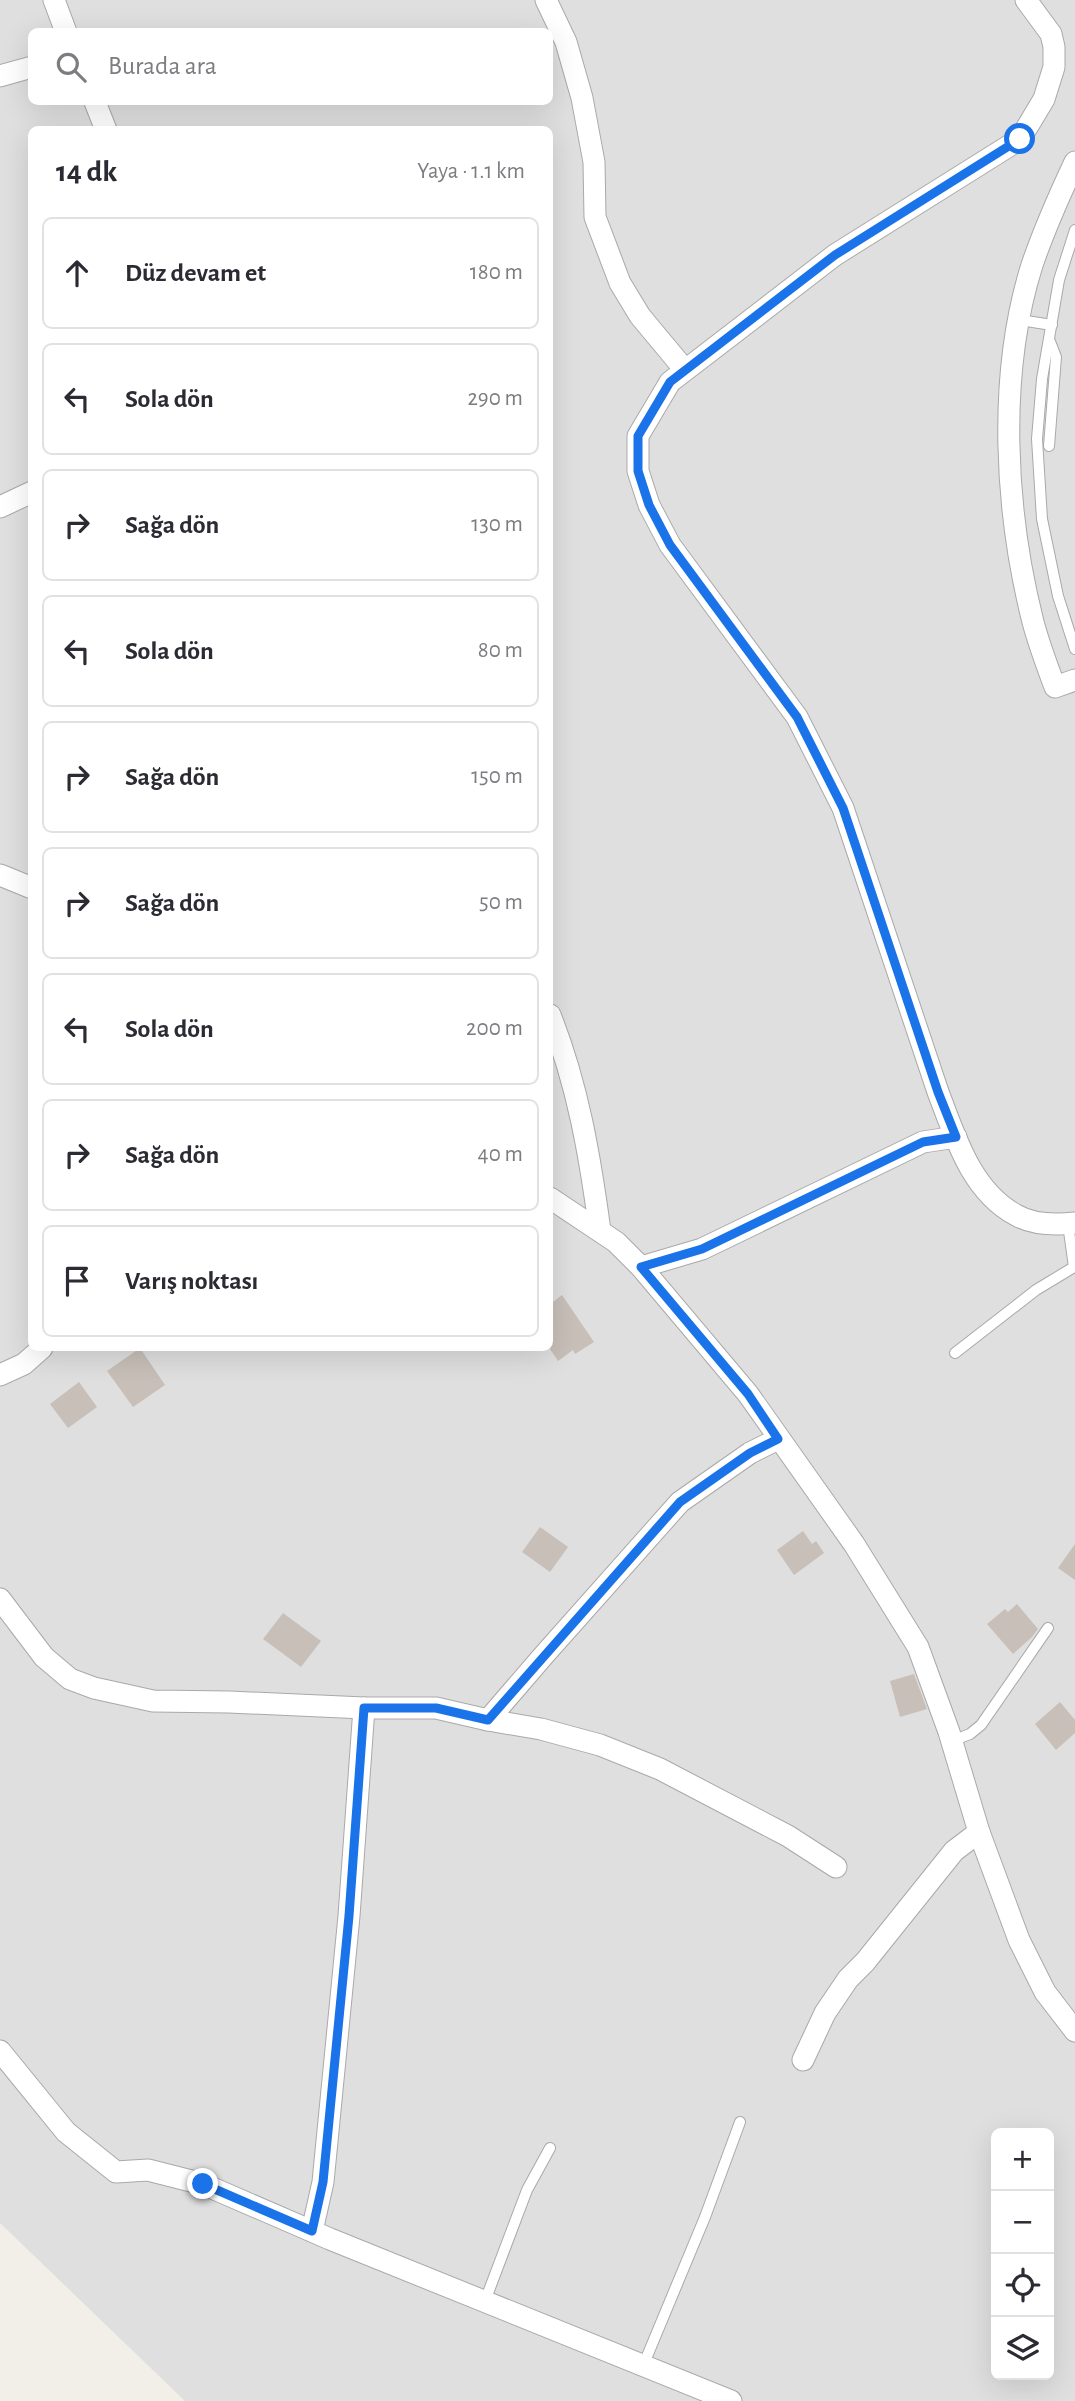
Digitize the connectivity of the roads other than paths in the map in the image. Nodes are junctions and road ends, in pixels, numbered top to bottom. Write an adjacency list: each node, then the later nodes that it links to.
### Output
1 (54, 0): 4 (street)
2 (546, 0): 15 (street)
3 (1026, 0): 5 (street)
4 (64, 28)
5 (1065, 47): 15 (street)
6 (28, 68): 7 (street)
7 (0, 76)
8 (96, 105): 9 (street)
9 (104, 126)
10 (1075, 162): 12 (street)
11 (1075, 230): 13 (lane)
12 (1020, 320): 13 (lane); 20 (street)
13 (1052, 325): 14 (lane)
14 (1049, 338): 16 (lane); 19 (lane)
15 (685, 370): 24 (street)
16 (1049, 446)
17 (28, 494): 18 (street)
18 (0, 507)
19 (1075, 649)
20 (1075, 680)
21 (0, 875): 22 (street)
22 (28, 886)
23 (553, 1023): 27 (street)
24 (956, 1137): 26 (street); 28 (street)
25 (553, 1200): 27 (street)
26 (1072, 1224): 30 (lane)
27 (600, 1231): 28 (street)
28 (641, 1267): 32 (street)
29 (39, 1351): 31 (street)
30 (955, 1353)
31 (0, 1375)
32 (778, 1439): 36 (street); 37 (street)
33 (0, 1598): 35 (street)
34 (1048, 1628): 37 (lane)
35 (364, 1708): 36 (street); 45 (street)
36 (488, 1720): 39 (street)
37 (952, 1741): 38 (street)
38 (979, 1832): 40 (street); 42 (street)
39 (836, 1867)
40 (1075, 2031)
41 (0, 2051): 45 (street)
42 (803, 2060)
43 (740, 2122): 47 (lane)
44 (550, 2148): 46 (lane)
45 (312, 2231): 46 (street)
46 (485, 2301): 47 (street)
47 (643, 2366): 48 (street)
48 (731, 2401)

